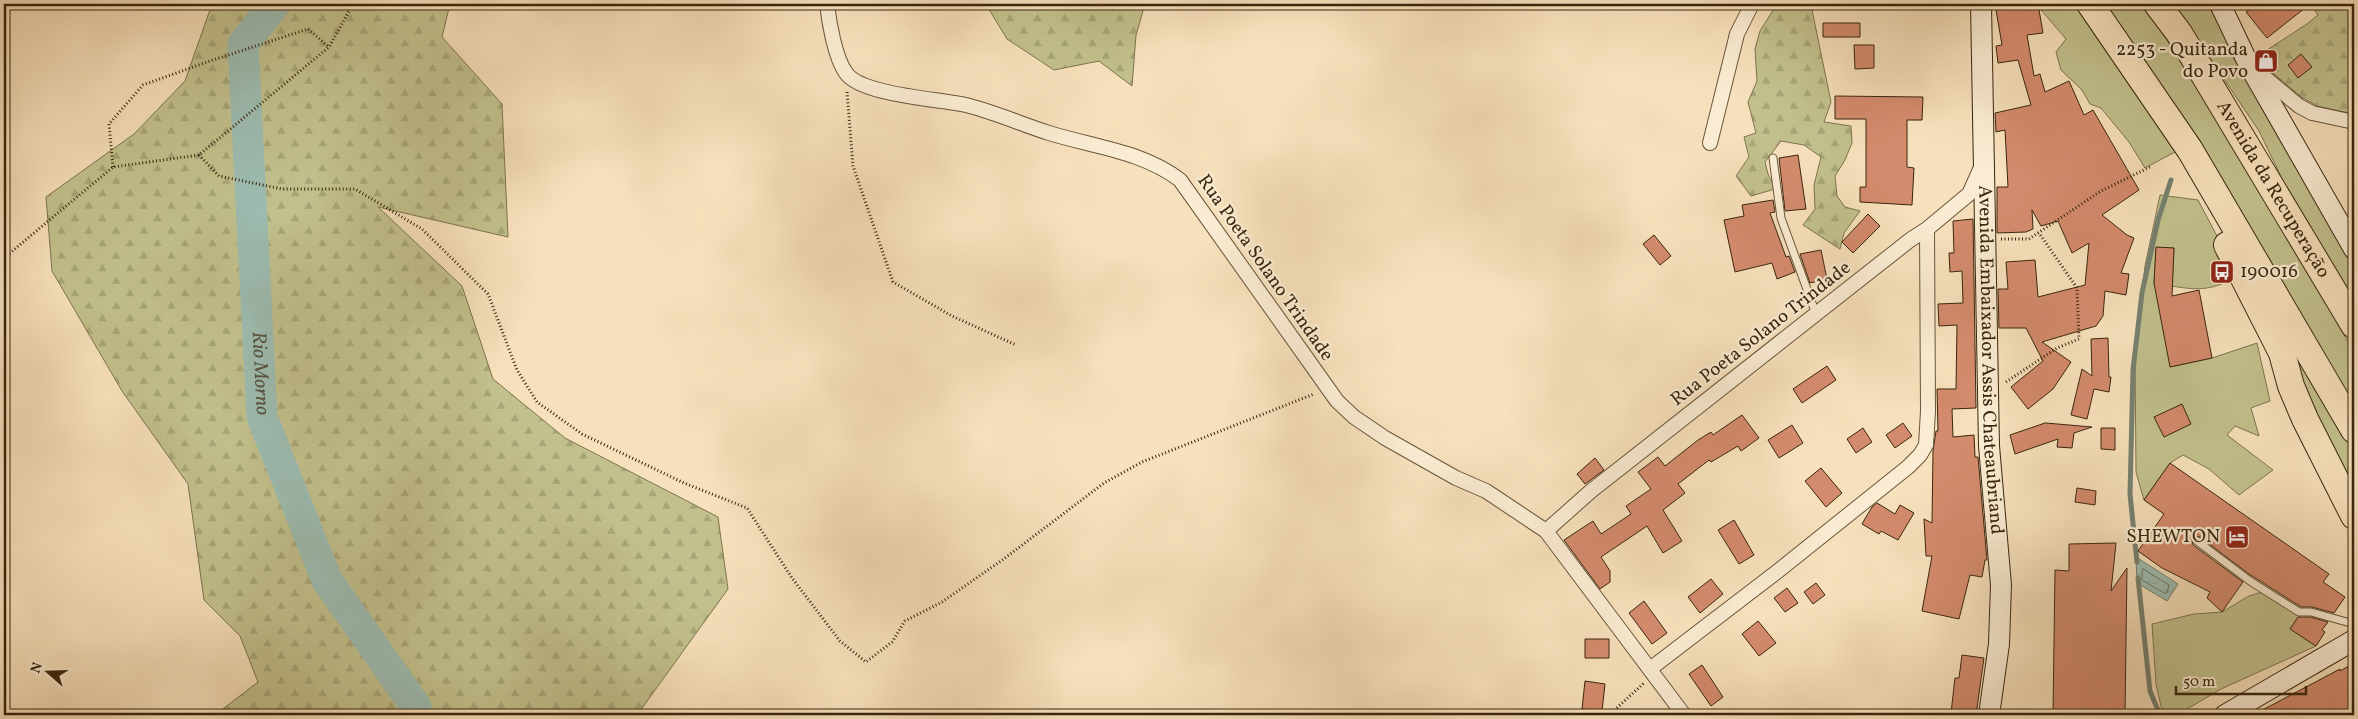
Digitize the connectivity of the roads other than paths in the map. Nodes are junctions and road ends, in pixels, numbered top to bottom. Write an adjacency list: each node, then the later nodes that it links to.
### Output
1 (827, 4): 19 (street, Rua Poeta Solano Trindade)
2 (1752, 4): 9 (street)
3 (1981, 4): 12 (main road, Avenida Embaixador Assis Chateaubriand)
4 (2090, 4): 10 (highway)
5 (2158, 4): 16 (highway, Avenida da Recuperação)
6 (2220, 4): 7 (main road, Avenida da Recuperação)
7 (2249, 64): 8 (street); 14 (main road, Avenida da Recuperação)
8 (2354, 122)
9 (1710, 143)
10 (2190, 150): 17 (highway); 18 (highway)
11 (1773, 158): 15 (lane)
12 (1985, 158): 13 (street, Rua Poeta Solano Trindade); 25 (main road, Avenida Embaixador Assis Chateaubriand)
13 (1927, 229): 15 (street, Rua Poeta Solano Trindade); 23 (street)
14 (2354, 248)
15 (1816, 315): 19 (street, Rua Poeta Solano Trindade)
16 (2354, 325)
17 (2354, 430)
18 (2354, 516)
19 (1546, 531): 23 (street, Rua Poeta Solano Trindade)
20 (2197, 541): 21 (lane)
21 (2354, 624)
22 (2354, 640): 26 (main road)
23 (1651, 672): 24 (street, Rua Poeta Solano Trindade)
24 (1684, 715)
25 (1989, 715)
26 (2225, 715)

